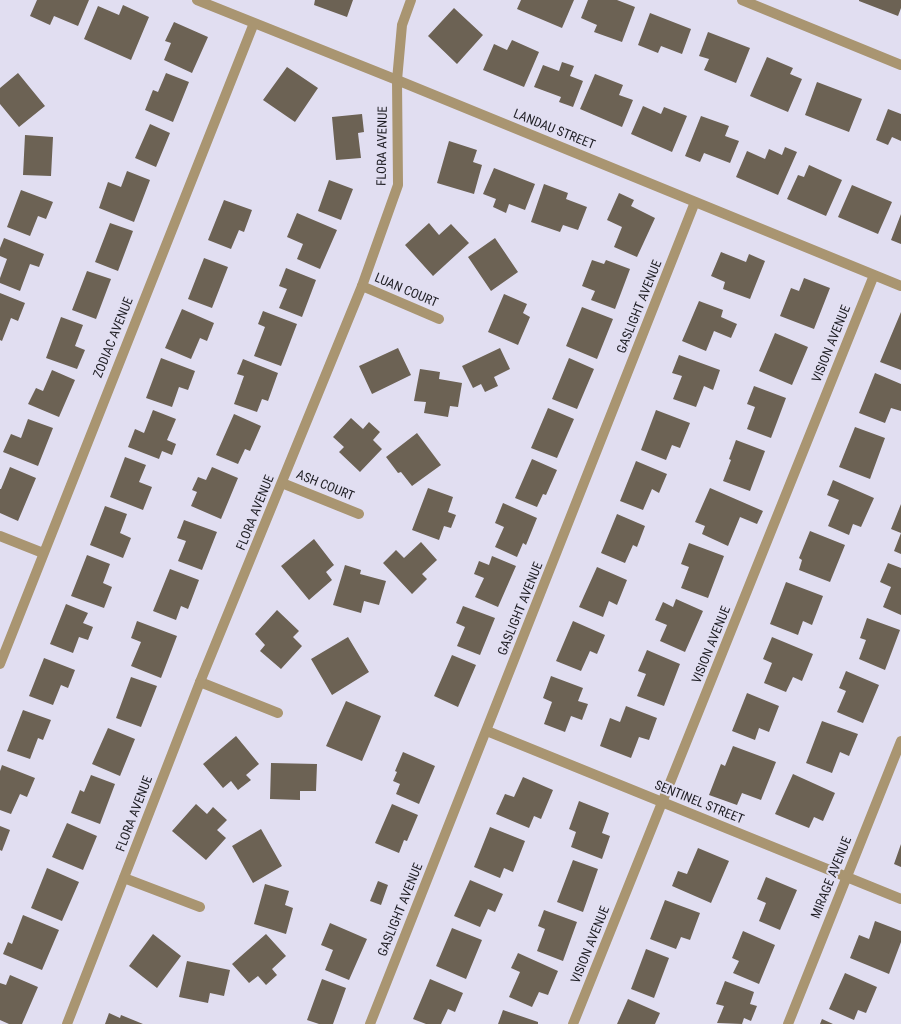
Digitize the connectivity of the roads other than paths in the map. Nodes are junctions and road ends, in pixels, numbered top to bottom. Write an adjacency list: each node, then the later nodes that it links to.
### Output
1 (197, 0): 4 (street, LANDAU STREET)
2 (411, 0): 6 (street, FLORA AVENUE)
3 (742, 0): 5 (street)
4 (254, 23): 6 (street, LANDAU STREET); 15 (street, ZODIAC AVENUE)
5 (901, 65)
6 (397, 80): 7 (street, LANDAU STREET); 9 (street, FLORA AVENUE)
7 (695, 202): 8 (street, LANDAU STREET); 19 (street, GASLIGHT AVENUE)
8 (874, 275): 10 (street, LANDAU STREET); 21 (street, VISION AVENUE)
9 (362, 286): 11 (street, LUAN COURT); 12 (street, FLORA AVENUE)
10 (901, 286)
11 (439, 319)
12 (282, 483): 13 (street, ASH COURT); 17 (street, FLORA AVENUE)
13 (359, 514)
14 (0, 536): 15 (street)
15 (43, 553): 16 (street, ZODIAC AVENUE)
16 (0, 664)
17 (200, 682): 18 (street); 23 (street, FLORA AVENUE)
18 (278, 713)
19 (487, 731): 21 (street, SENTINEL STREET); 27 (street, GASLIGHT AVENUE)
20 (901, 741): 22 (street, MIRAGE AVENUE)
21 (663, 803): 22 (street, SENTINEL STREET); 28 (street, VISION AVENUE)
22 (846, 877): 24 (street, SENTINEL STREET); 29 (street, MIRAGE AVENUE)
23 (124, 878): 25 (street); 26 (street, FLORA AVENUE)
24 (901, 899)
25 (200, 907)
26 (67, 1024)
27 (370, 1024)
28 (573, 1024)
29 (788, 1024)

